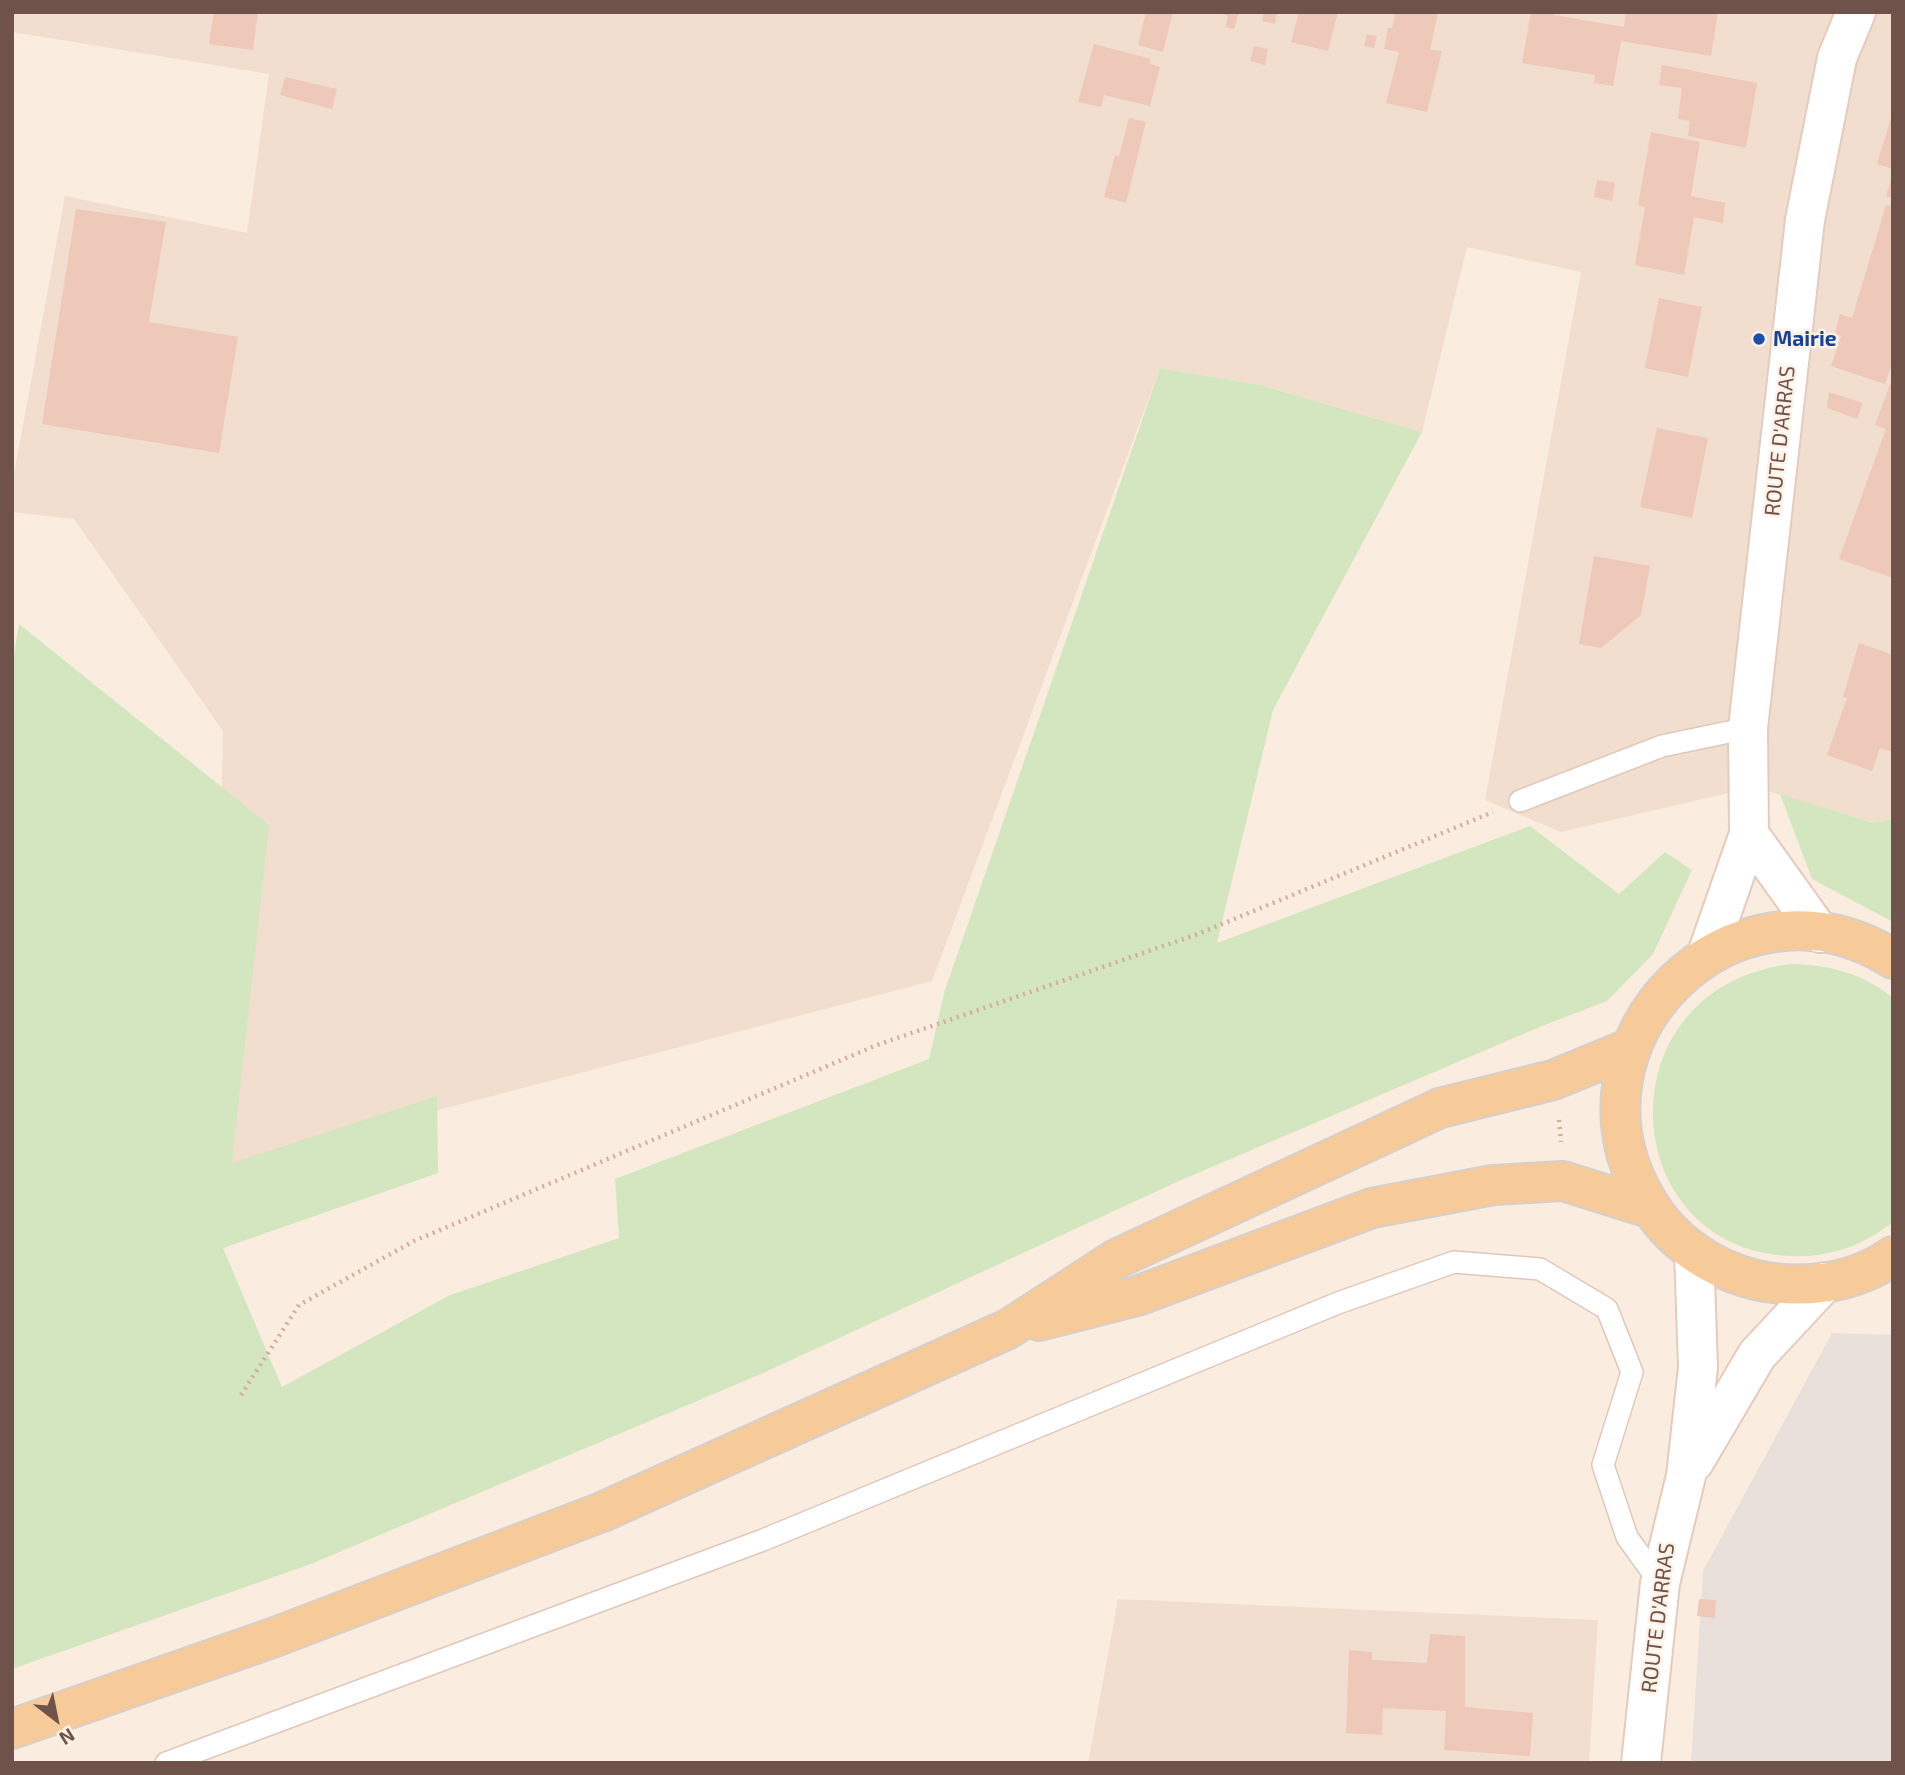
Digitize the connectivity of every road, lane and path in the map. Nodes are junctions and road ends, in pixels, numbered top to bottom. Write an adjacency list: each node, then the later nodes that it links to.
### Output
1 (1856, 12): 2 (main road, ROUTE D'ARRAS)
2 (1748, 728): 3 (lane); 4 (main road, ROUTE D'ARRAS)
3 (1520, 801): 14 (path)
4 (1749, 834): 5 (main road); 6 (main road, ROUTE D'ARRAS)
5 (1820, 933): 6 (main road); 7 (main road)
6 (1706, 957): 8 (main road)
7 (1892, 958)
8 (1630, 1048): 9 (main road); 13 (main road)
9 (1651, 1209): 10 (main road); 13 (main road)
10 (1694, 1252): 12 (main road); 15 (main road, ROUTE D'ARRAS)
11 (1886, 1267): 12 (main road)
12 (1825, 1282): 15 (main road, ROUTE D'ARRAS)
13 (1008, 1329): 17 (main road)
14 (241, 1395)
15 (1686, 1476): 16 (main road, ROUTE D'ARRAS)
16 (1660, 1583): 18 (lane); 19 (main road, ROUTE D'ARRAS)
17 (12, 1729)
18 (166, 1763)
19 (1641, 1763)

